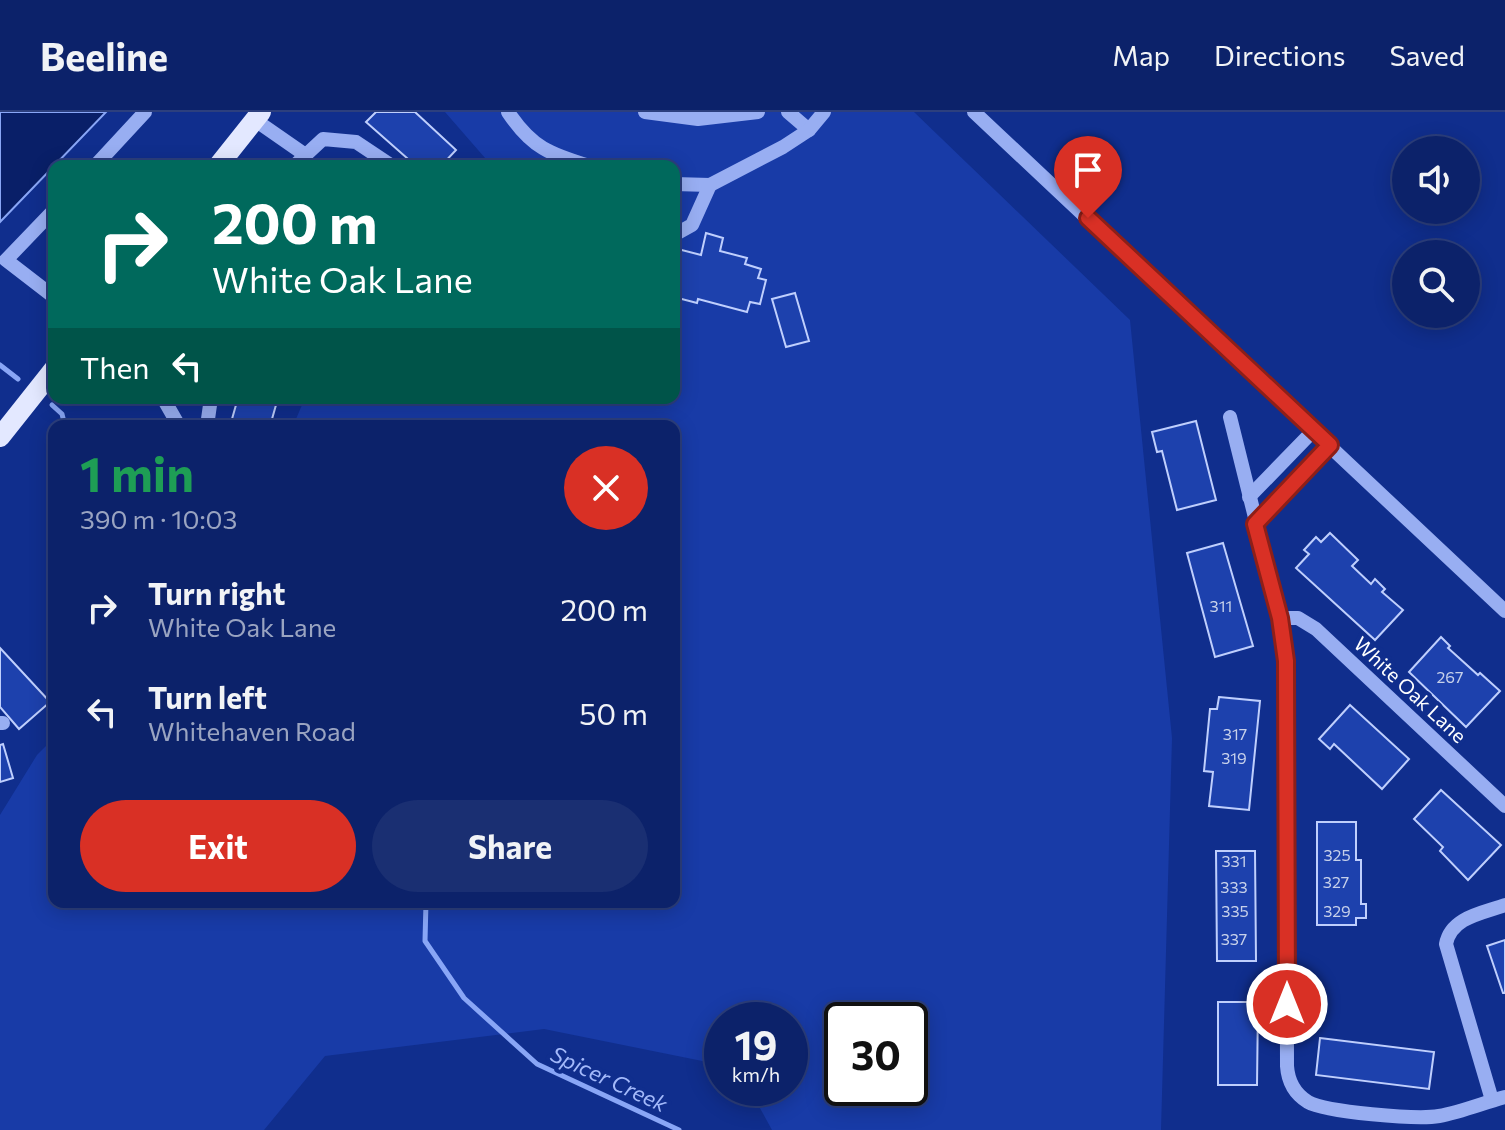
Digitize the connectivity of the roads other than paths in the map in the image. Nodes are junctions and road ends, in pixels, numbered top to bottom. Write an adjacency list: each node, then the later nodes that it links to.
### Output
1 (145, 112): 12 (street)
2 (529, 112): 9 (street)
3 (645, 112): 4 (street)
4 (758, 112)
5 (788, 112): 10 (street)
6 (824, 112): 10 (street)
7 (974, 112): 25 (street)
8 (258, 116): 11 (street); 13 (main road)
9 (512, 118): 16 (street)
10 (809, 130): 18 (street)
11 (304, 154): 14 (street); 15 (street)
12 (101, 160)
13 (223, 160)
14 (299, 160)
15 (383, 160)
16 (570, 160)
17 (680, 184): 18 (street)
18 (710, 185): 20 (street)
19 (48, 216): 21 (street)
20 (680, 232)
21 (3, 257): 22 (street)
22 (48, 292)
23 (48, 377): 26 (main road)
24 (1230, 417): 28 (street)
25 (1314, 430): 27 (street); 28 (street)
26 (0, 437)
27 (1330, 445): 29 (street); 30 (street)
28 (1249, 497): 29 (street)
29 (1255, 524): 31 (street)
30 (1505, 611)
31 (1280, 618): 32 (street, White Oak Lane); 34 (street)
32 (1505, 806)
33 (1505, 905): 34 (street)
34 (1499, 1099)

